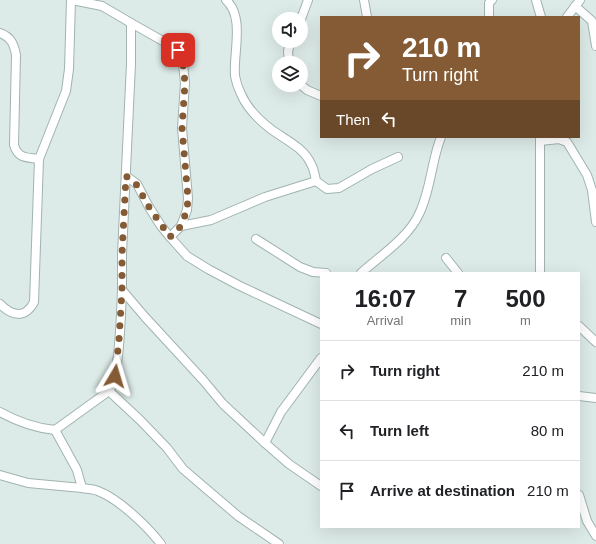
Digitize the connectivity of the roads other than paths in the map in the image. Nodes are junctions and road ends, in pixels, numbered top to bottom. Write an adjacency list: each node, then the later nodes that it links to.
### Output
1 (72, 0): 7 (lane); 22 (lane)
2 (226, 0): 24 (lane)
3 (308, 0): 9 (lane)
4 (364, 0): 10 (lane)
5 (536, 0): 12 (lane)
6 (489, 1): 11 (lane)
7 (103, 3): 14 (lane)
8 (578, 3): 13 (lane); 16 (lane)
9 (304, 12)
10 (367, 16)
11 (489, 16)
12 (540, 16)
13 (568, 16)
14 (131, 23): 23 (lane); 26 (lane)
15 (0, 33): 22 (lane)
16 (596, 46)
17 (308, 90): 18 (lane)
18 (320, 96)
19 (441, 138): 31 (lane)
20 (540, 139): 25 (lane); 33 (lane)
21 (398, 157): 24 (lane)
22 (39, 159): 35 (lane)
23 (126, 176): 27 (lane); 34 (lane)
24 (316, 181): 26 (lane)
25 (596, 222)
26 (181, 226): 27 (lane)
27 (170, 237): 36 (lane)
28 (256, 239): 30 (lane)
29 (446, 258): 32 (lane)
30 (320, 272)
31 (362, 272)
32 (457, 272)
33 (540, 272)
34 (122, 290): 40 (lane); 45 (lane)
35 (0, 304)
36 (320, 324)
37 (580, 327): 38 (lane)
38 (596, 342)
39 (320, 359): 45 (lane)
40 (110, 392): 44 (lane); 53 (lane)
41 (580, 396): 42 (lane)
42 (596, 398)
43 (0, 412): 44 (lane)
44 (55, 430): 48 (lane)
45 (264, 443): 47 (lane)
46 (0, 475): 48 (lane)
47 (320, 485)
48 (82, 488): 52 (lane)
49 (580, 502): 50 (lane)
50 (583, 521): 51 (lane)
51 (596, 536)
52 (161, 544)
53 (280, 544)

